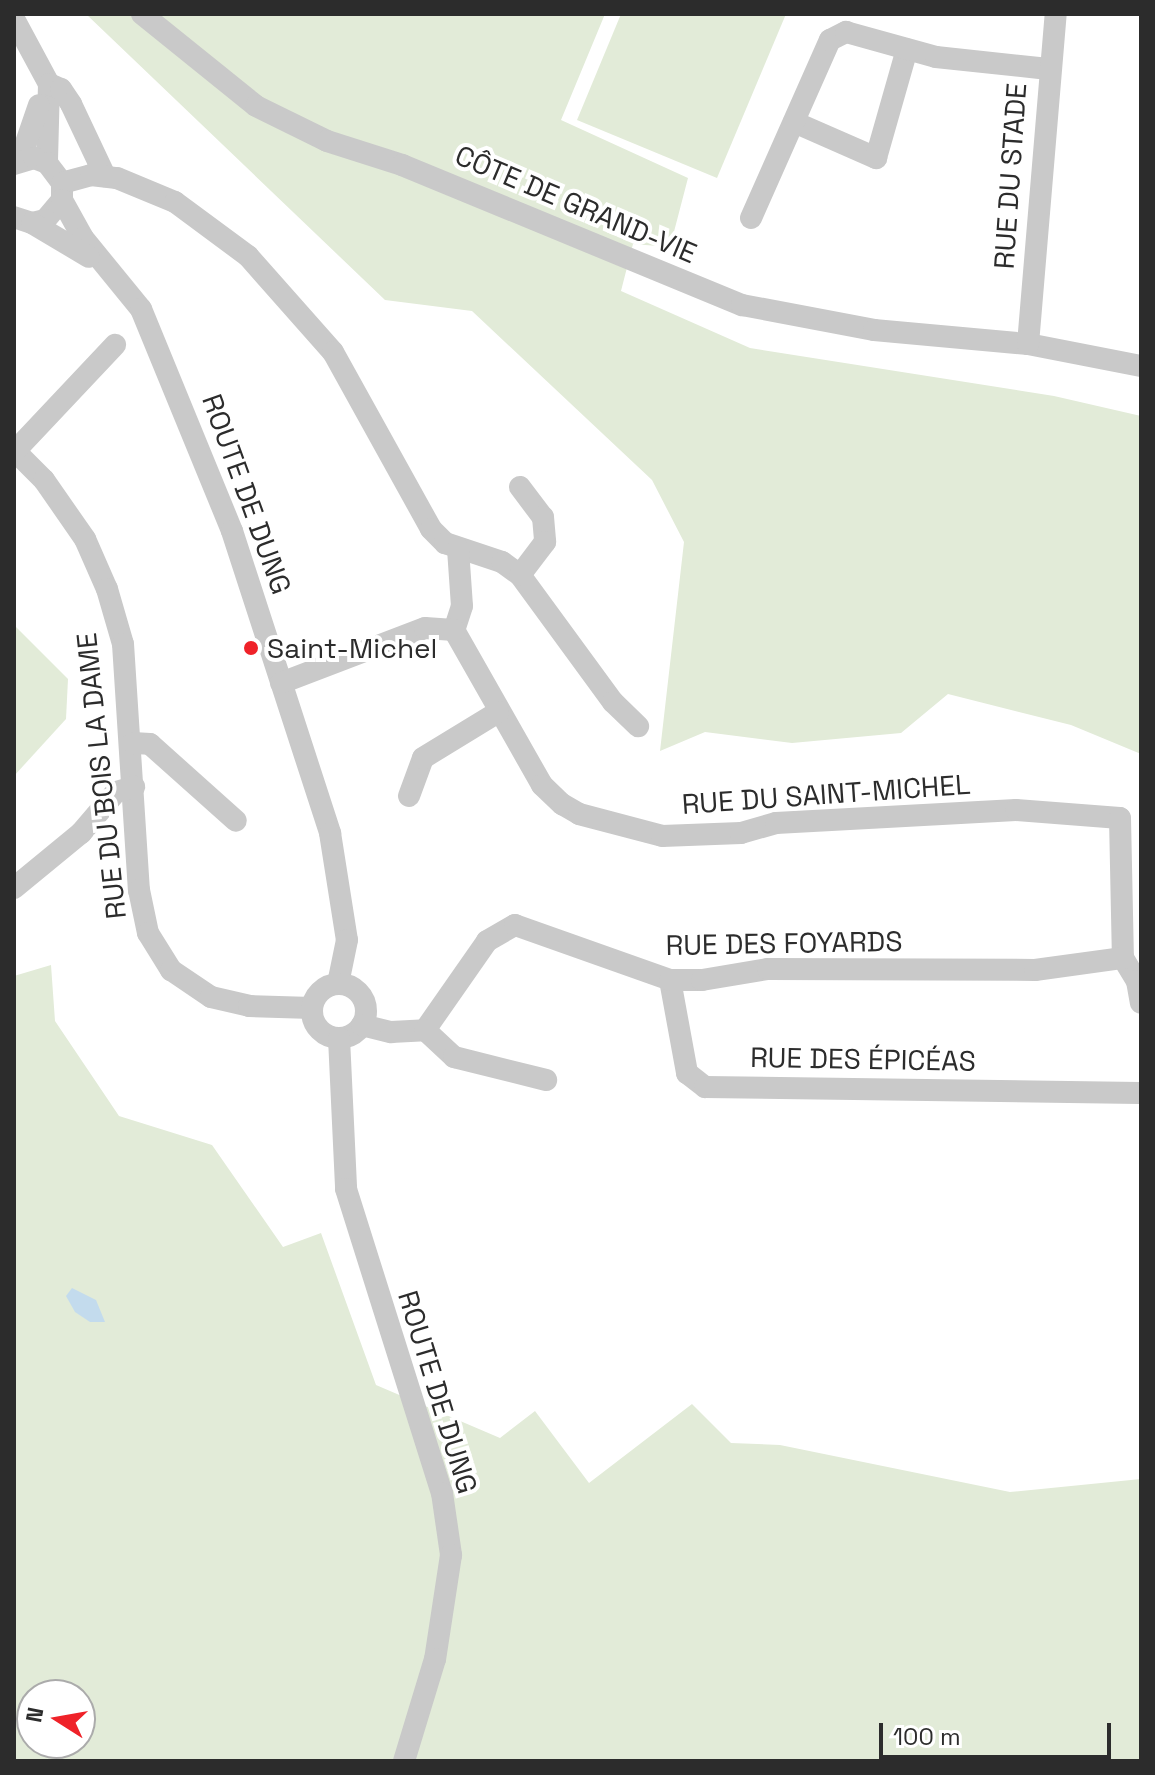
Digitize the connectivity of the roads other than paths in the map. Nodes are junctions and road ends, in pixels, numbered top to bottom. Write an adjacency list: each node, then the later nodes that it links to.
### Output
1 (142, 14): 15 (street, CÔTE DE GRAND-VIE)
2 (1056, 14): 5 (street, RUE DU STADE)
3 (14, 19): 6 (street)
4 (907, 49): 5 (street); 7 (street); 7 (street)
5 (1048, 69): 15 (street, RUE DU STADE)
6 (44, 76): 8 (street); 9 (street); 10 (street)
7 (794, 122): 12 (street)
8 (17, 162): 9 (street)
9 (47, 163): 11 (street, ROUTE DE DUNG)
10 (105, 176): 11 (street); 20 (street)
11 (62, 191): 13 (street); 14 (street, ROUTE DE DUNG)
12 (751, 218)
13 (23, 220): 14 (street, ROUTE DE DUNG)
14 (109, 273): 23 (street, ROUTE DE DUNG)
15 (1028, 344): 17 (street, CÔTE DE GRAND-VIE)
16 (115, 345): 18 (street)
17 (1141, 366)
18 (15, 451): 26 (street, RUE DU BOIS LA DAME)
19 (520, 487): 21 (street)
20 (458, 549): 21 (street); 22 (street)
21 (520, 575): 25 (street)
22 (454, 630): 23 (street); 24 (street, RUE DU SAINT-MICHEL)
23 (281, 683): 33 (street, ROUTE DE DUNG)
24 (498, 712): 28 (street); 31 (street, RUE DU SAINT-MICHEL)
25 (638, 726)
26 (133, 743): 27 (street, RUE DU BOIS LA DAME); 29 (street)
27 (134, 787): 30 (street); 35 (street, RUE DU BOIS LA DAME)
28 (409, 796)
29 (236, 821)
30 (14, 888)
31 (1123, 958): 32 (street, RUE DES FOYARDS); 34 (street)
32 (670, 980): 37 (street, RUE DES FOYARDS); 40 (street, RUE DES ÉPICÉAS)
33 (338, 984): 35 (street); 36 (street)
34 (1141, 1003)
35 (312, 1008): 38 (street)
36 (362, 1025): 37 (street); 38 (street)
37 (425, 1030): 39 (street)
38 (339, 1038): 41 (street, ROUTE DE DUNG)
39 (546, 1080)
40 (1140, 1094)
41 (404, 1761)

